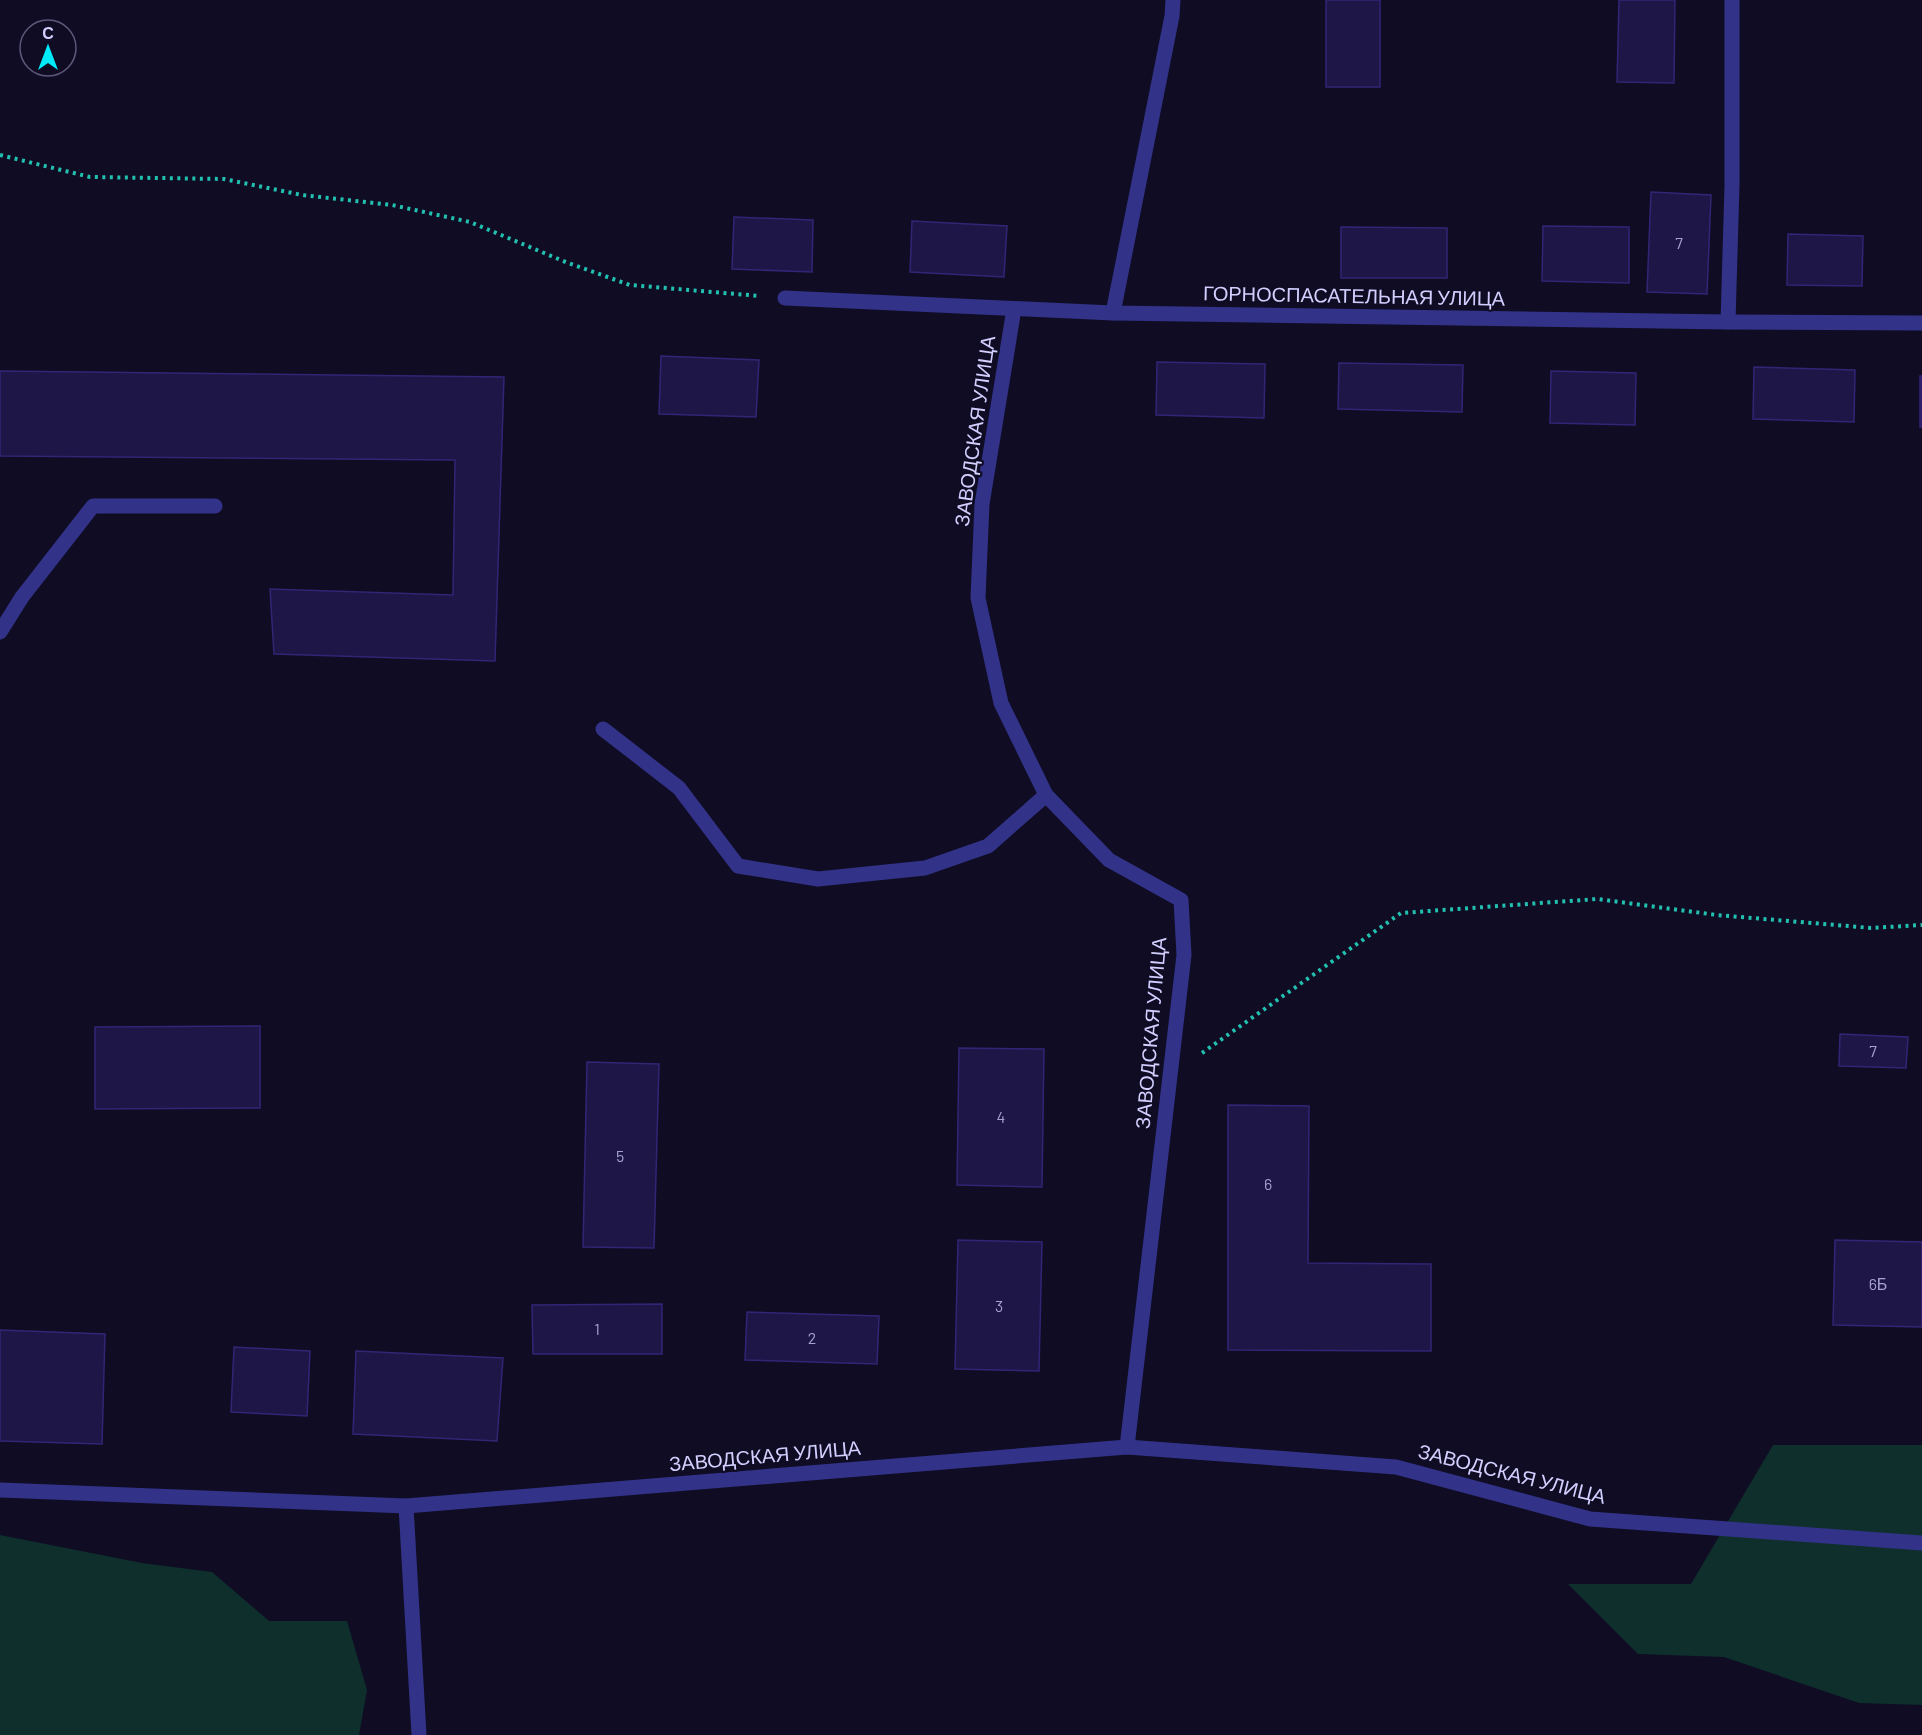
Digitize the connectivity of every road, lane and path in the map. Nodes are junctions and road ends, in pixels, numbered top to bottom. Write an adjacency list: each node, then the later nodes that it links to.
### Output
1 (1173, 0): 6 (street)
2 (1732, 0): 7 (street)
3 (0, 155): 4 (path)
4 (785, 298): 5 (street, ГОРНОСПАСАТЕЛЬНАЯ УЛИЦА)
5 (1014, 309): 6 (street, ГОРНОСПАСАТЕЛЬНАЯ УЛИЦА); 12 (street, ЗАВОДСКАЯ УЛИЦА)
6 (1113, 313): 7 (street, ГОРНОСПАСАТЕЛЬНАЯ УЛИЦА)
7 (1728, 322): 8 (street, ГОРНОСПАСАТЕЛЬНАЯ УЛИЦА)
8 (1922, 323)
9 (215, 506): 10 (street)
10 (0, 632)
11 (603, 729): 12 (street)
12 (1046, 795): 14 (street, ЗАВОДСКАЯ УЛИЦА)
13 (1922, 925): 14 (path)
14 (1169, 1076): 15 (street, ЗАВОДСКАЯ УЛИЦА)
15 (1127, 1447): 17 (street, ЗАВОДСКАЯ УЛИЦА); 18 (street, ЗАВОДСКАЯ УЛИЦА)
16 (0, 1491): 17 (street, ЗАВОДСКАЯ УЛИЦА)
17 (406, 1506): 19 (street)
18 (1922, 1543)
19 (419, 1735)

